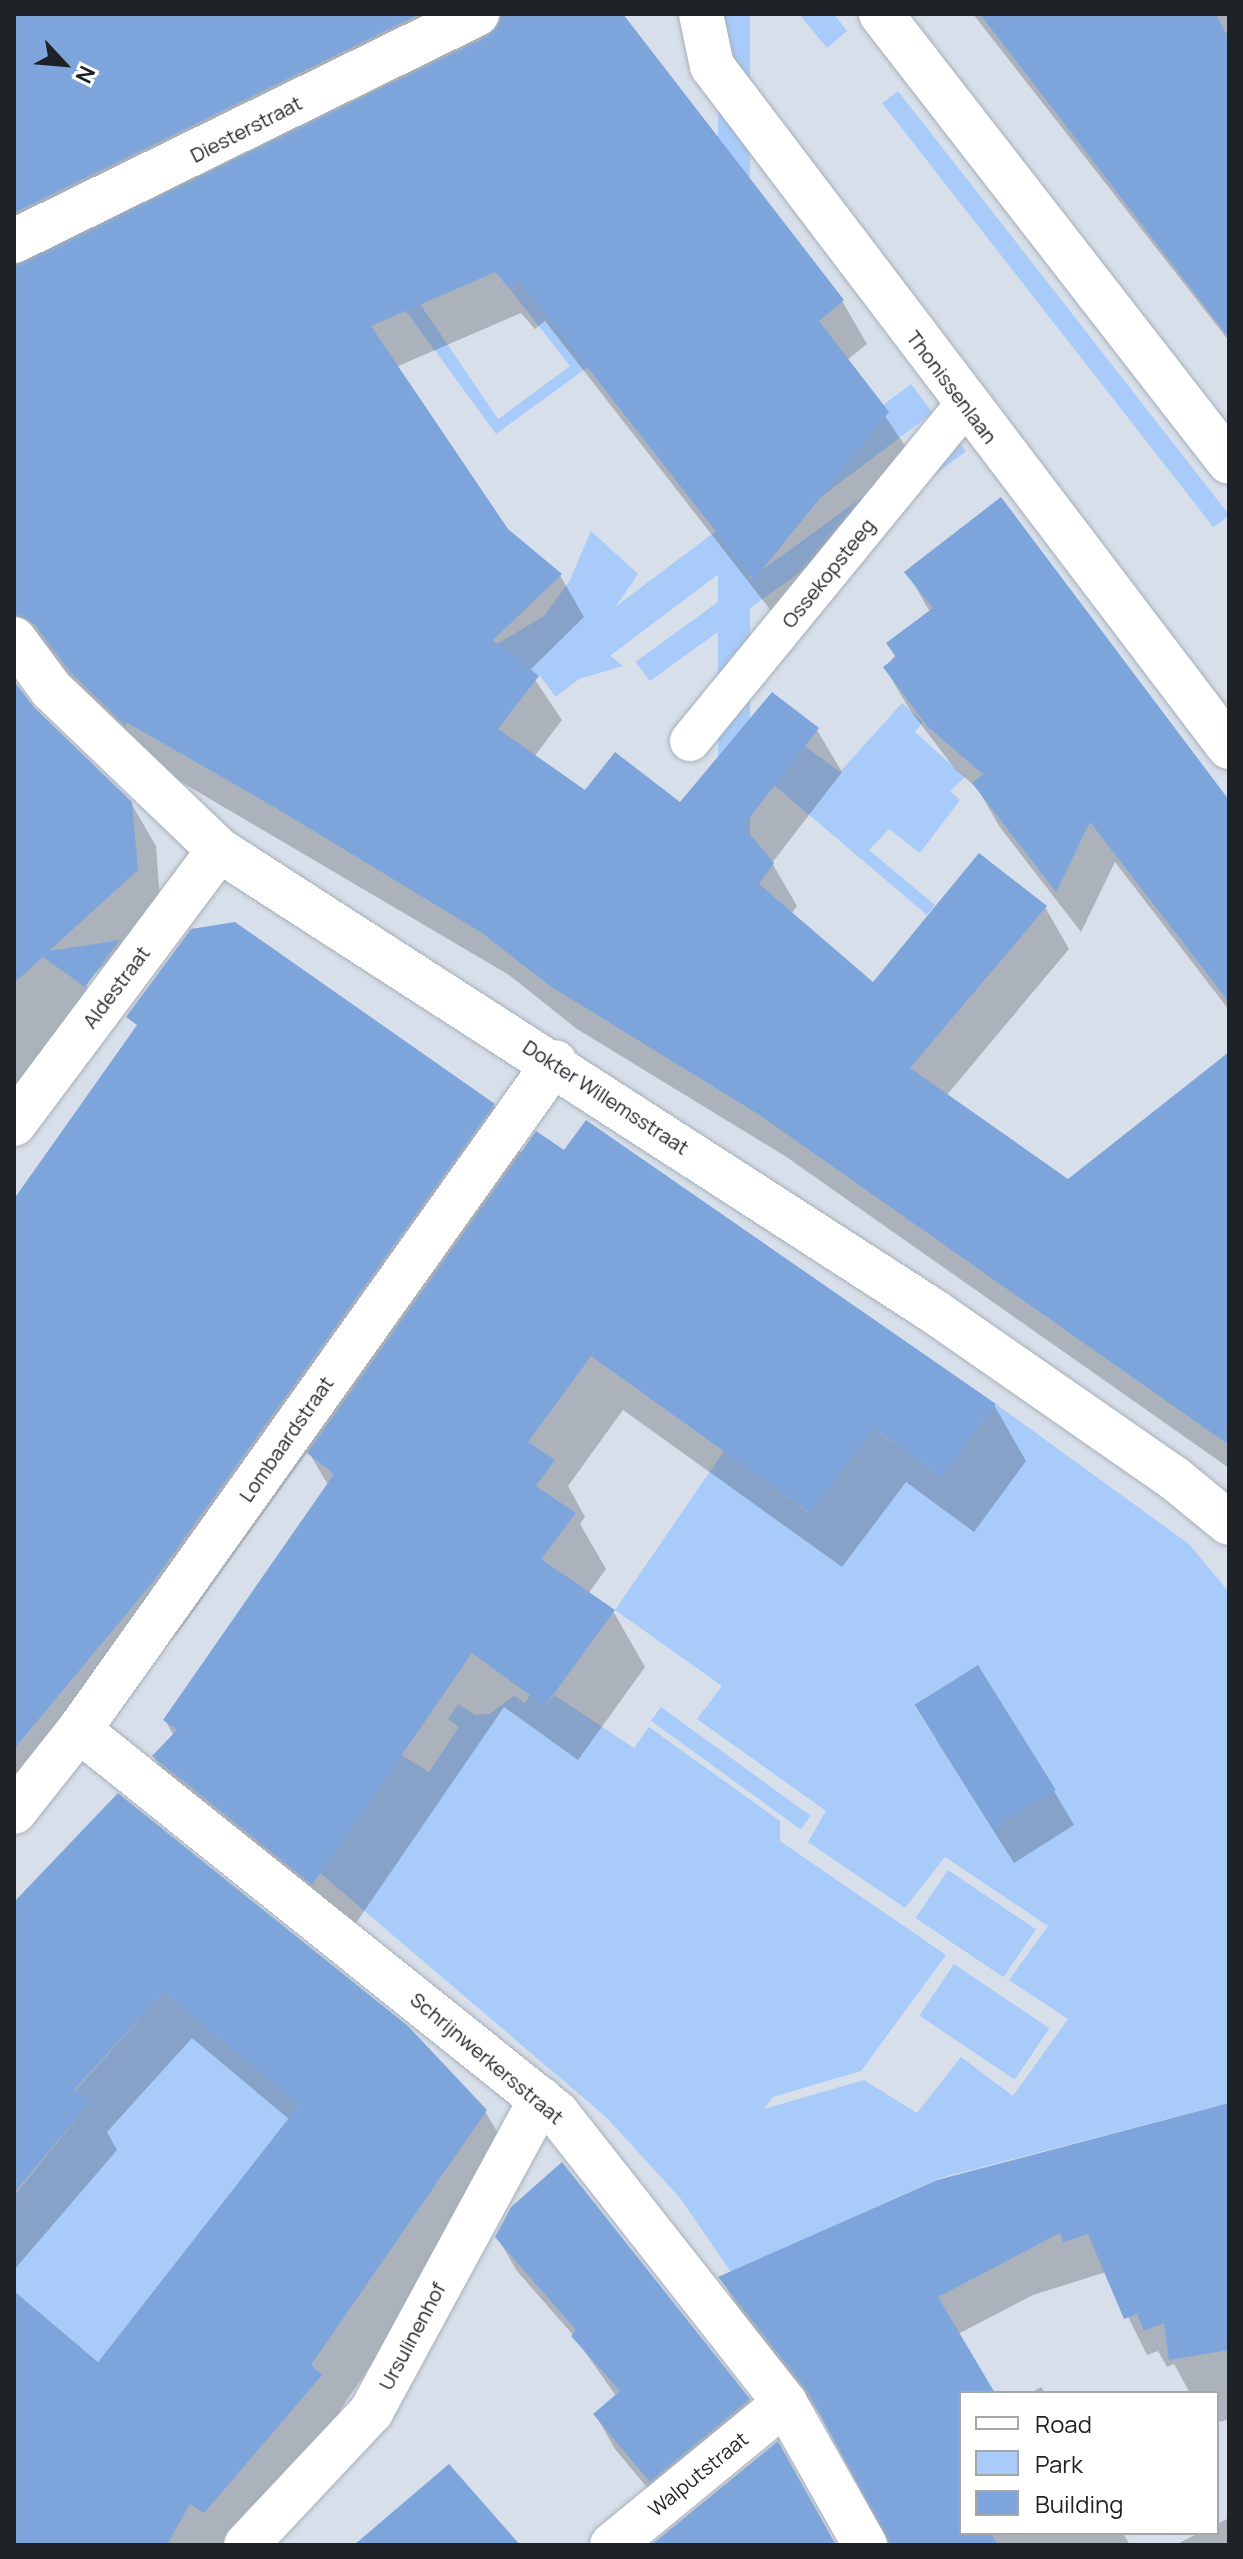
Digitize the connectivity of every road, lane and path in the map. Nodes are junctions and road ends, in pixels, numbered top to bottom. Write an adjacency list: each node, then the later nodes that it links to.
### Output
1 (477, 14): 4 (street, Diesterstraat)
2 (701, 14): 5 (street, Thonissenlaan)
3 (881, 14): 6 (street)
4 (14, 241)
5 (965, 405): 8 (lane, Ossekopsteeg); 9 (street, Thonissenlaan)
6 (1229, 462)
7 (14, 639): 10 (street, Dokter Willemsstraat)
8 (690, 741)
9 (1229, 747)
10 (219, 850): 11 (street, Dokter Willemsstraat); 12 (street, Aldestraat)
11 (555, 1062): 13 (street, Dokter Willemsstraat); 14 (street, Lombaardstraat)
12 (14, 1124)
13 (1229, 1523)
14 (79, 1730): 15 (street, Lombaardstraat); 16 (street, Schrijnwerkersstraat)
15 (14, 1812)
16 (541, 2099): 17 (street, Schrijnwerkersstraat); 18 (street, Ursulinenhof)
17 (785, 2403): 19 (street, Walputstraat); 20 (street, Schrijnwerkersstraat)
18 (246, 2545)
19 (612, 2545)
20 (865, 2545)

